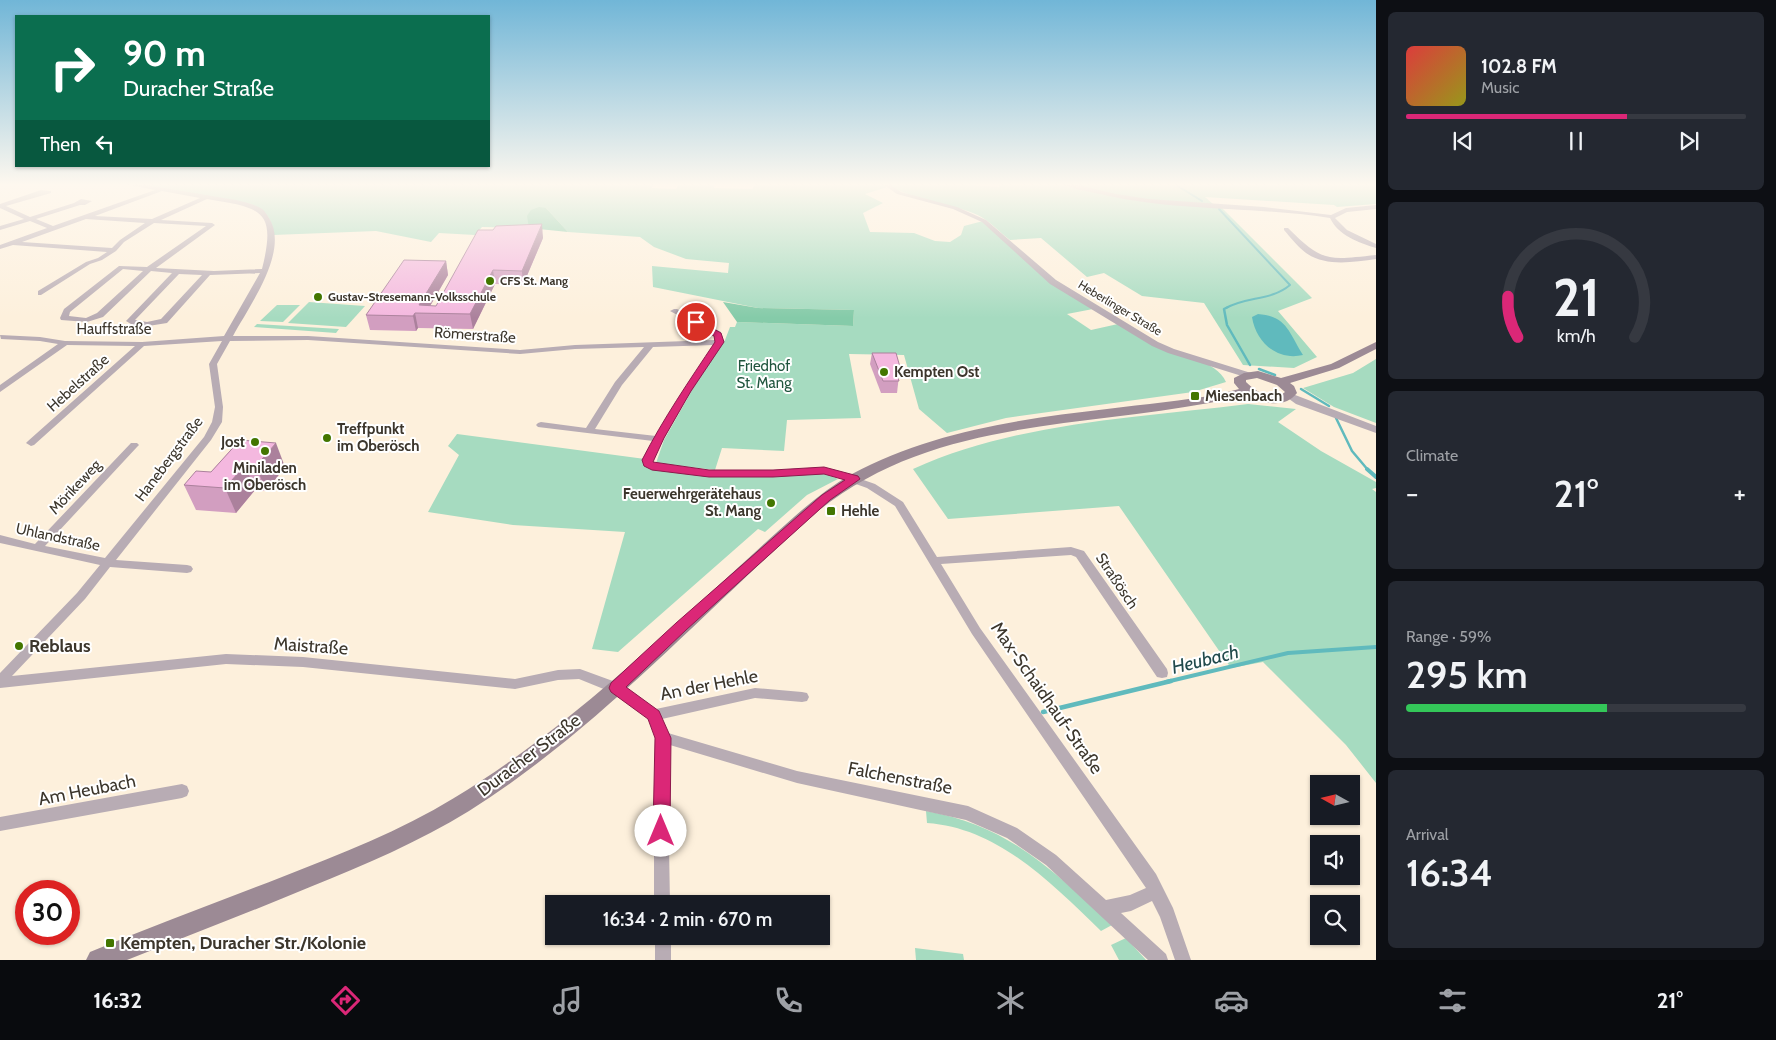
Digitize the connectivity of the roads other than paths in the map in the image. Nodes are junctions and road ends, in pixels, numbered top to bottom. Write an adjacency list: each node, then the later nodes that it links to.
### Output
1 (52, 228): 8 (street)
2 (141, 228): 11 (street)
3 (208, 228): 13 (street)
4 (270, 228): 15 (street, Hanebergstraße)
5 (992, 228): 26 (street, Heberlinger Straße)
6 (1340, 228): 9 (street)
7 (1286, 229): 12 (street)
8 (11, 243): 10 (street); 11 (street)
9 (1376, 246)
10 (0, 247)
11 (114, 250): 17 (street)
12 (1376, 257)
13 (149, 269): 13 (street); 14 (street)
14 (178, 271): 16 (street); 16 (street)
15 (265, 271): 16 (street); 20 (street, Hanebergstraße)
16 (208, 273)
17 (41, 293)
18 (674, 311): 21 (street)
19 (1, 337): 22 (street, Hauffstraße)
20 (227, 338): 23 (street, Hauffstraße); 24 (street, Römerstraße); 41 (street, Hanebergstraße)
21 (720, 342): 24 (street, Römerstraße); 34 (street)
22 (64, 343): 23 (street, Hauffstraße); 28 (street)
23 (142, 344): 35 (street, Hebelstraße)
24 (650, 344): 32 (street)
25 (1376, 345): 27 (main road)
26 (1248, 374): 27 (main road); 29 (main road)
27 (1281, 382): 30 (main road)
28 (0, 390)
29 (1248, 391): 30 (main road); 37 (main road, Duracher Straße)
30 (1290, 396): 33 (street)
31 (541, 425): 32 (street)
32 (589, 430): 34 (street)
33 (1376, 430)
34 (658, 438): 37 (street, Max-Schaidhauf-Straße)
35 (31, 442)
36 (134, 445): 39 (street, Mörikeweg)
37 (852, 481): 40 (street, Max-Schaidhauf-Straße); 45 (main road, Duracher Straße)
38 (0, 539): 39 (street, Uhlandstraße)
39 (38, 548): 41 (street, Uhlandstraße)
40 (934, 561): 43 (street, Straßösch); 51 (street, Max-Schaidhauf-Straße)
41 (109, 563): 42 (street, Uhlandstraße); 44 (street, Hanebergstraße)
42 (187, 569)
43 (1162, 673)
44 (0, 682): 45 (street, Maistraße)
45 (616, 688): 47 (street, Maistraße); 55 (main road, Duracher Straße)
46 (802, 697): 47 (street, An der Hehle)
47 (654, 715): 48 (street)
48 (663, 738): 52 (street); 53 (street, Falchenstraße)
49 (182, 791): 50 (street, Am Heubach)
50 (0, 824)
51 (1156, 892): 53 (street); 58 (street, Max-Schaidhauf-Straße)
52 (662, 895)
53 (1105, 908): 57 (street, Falchenstraße)
54 (663, 945): 56 (street)
55 (98, 960)
56 (663, 960)
57 (1160, 960)
58 (1183, 960)

